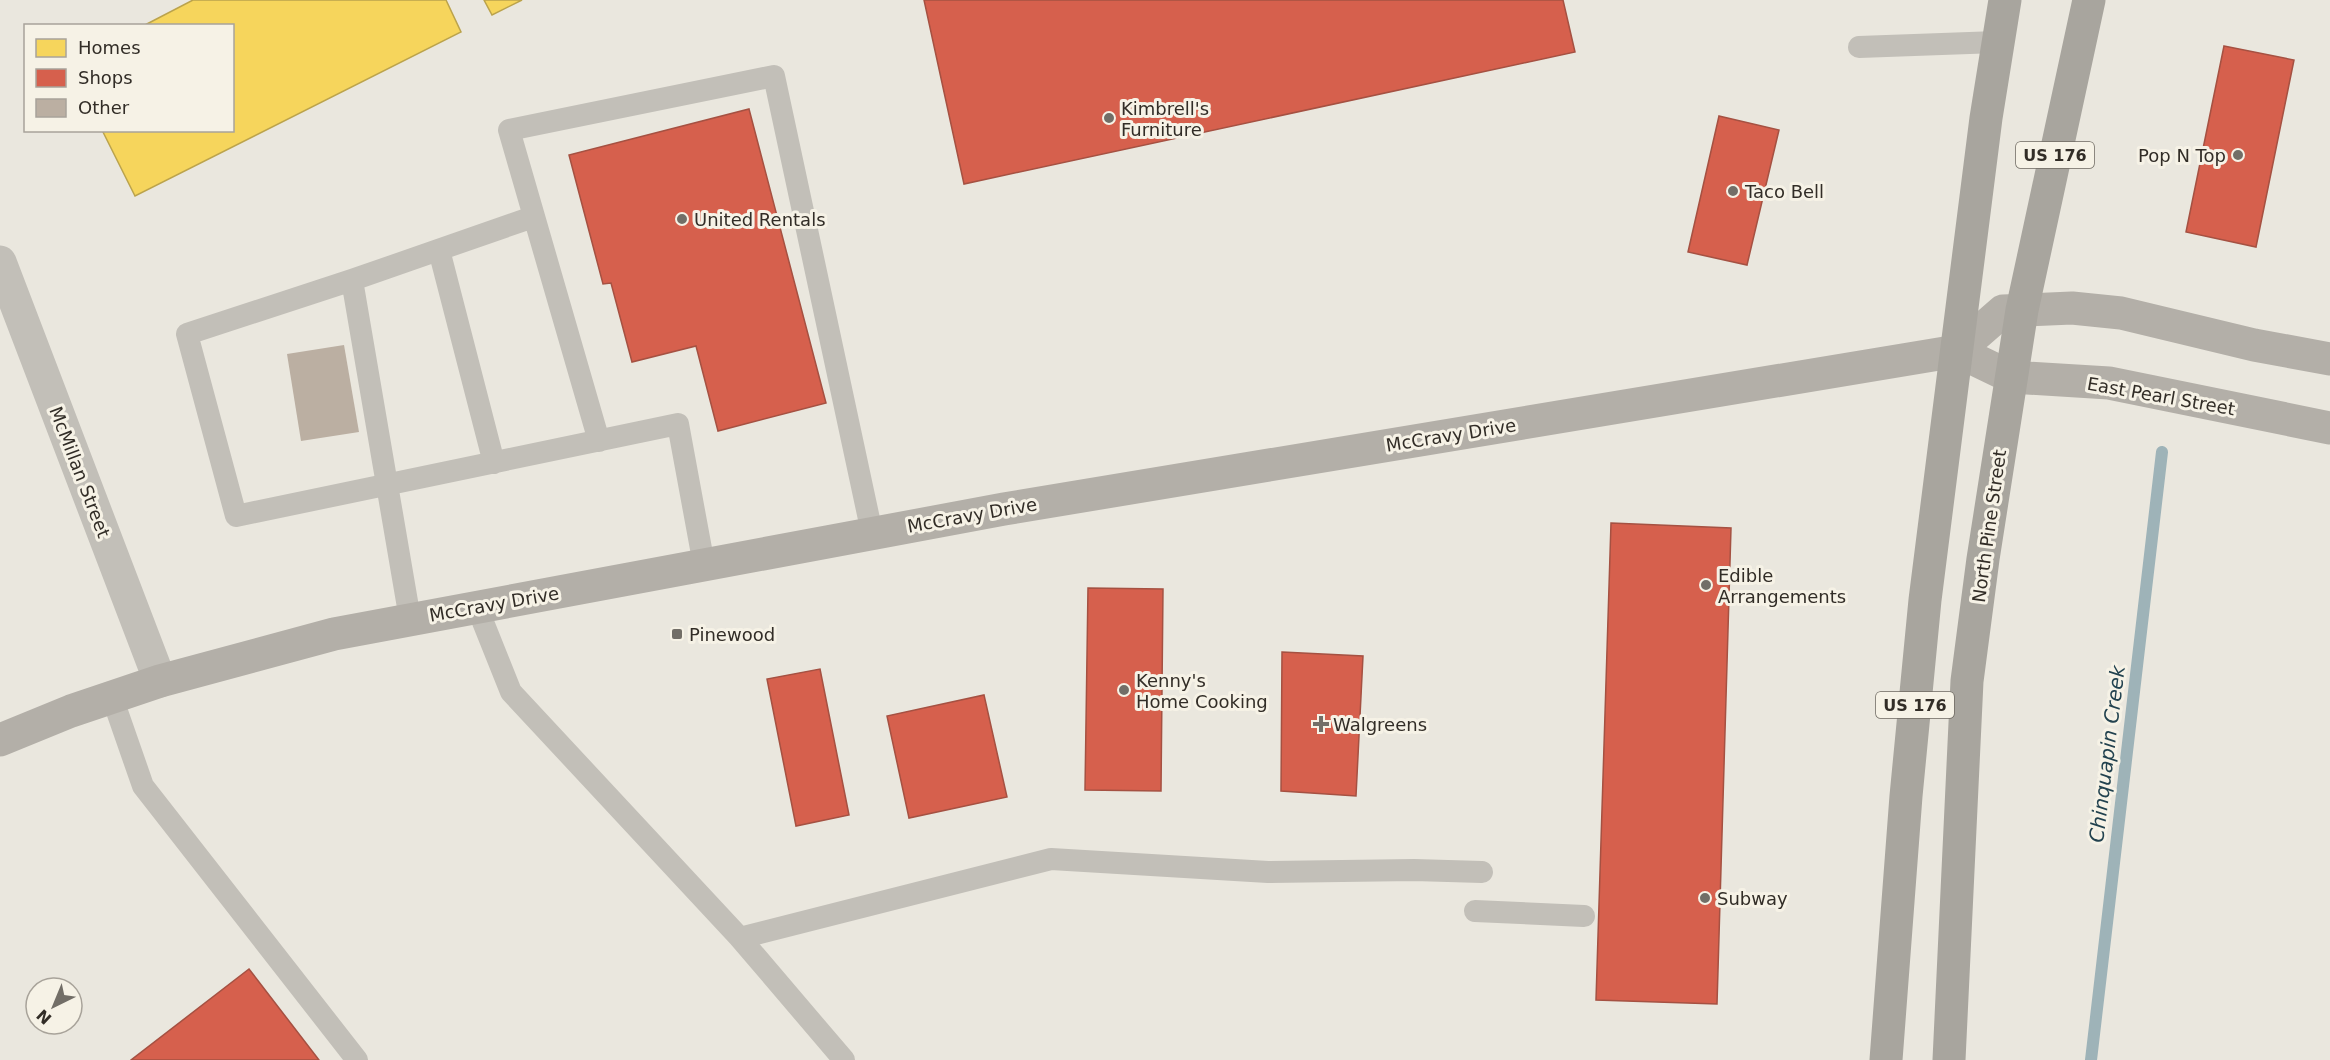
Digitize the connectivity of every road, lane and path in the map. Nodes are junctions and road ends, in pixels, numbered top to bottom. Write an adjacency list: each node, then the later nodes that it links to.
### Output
1 (2005, 0): 3 (highway, US 176)
2 (2089, 0): 9 (highway, North Pine Street / US 176)
3 (1997, 42): 4 (lane); 10 (highway, US 176)
4 (1859, 46)
5 (533, 217): 6 (lane); 14 (lane); 17 (lane)
6 (439, 250): 8 (lane); 15 (lane)
7 (0, 262): 21 (street, McMillan Street)
8 (352, 280): 16 (lane); 16 (lane)
9 (2022, 310): 10 (street); 11 (street); 12 (highway, North Pine Street / US 176)
10 (1957, 351): 12 (street, East Pearl Street); 17 (street, McCravy Drive); 30 (highway, US 176)
11 (2330, 359)
12 (2011, 377): 13 (street, East Pearl Street); 31 (highway, North Pine Street / US 176)
13 (2330, 428)
14 (599, 441): 15 (lane); 18 (lane)
15 (494, 463): 16 (lane)
16 (387, 486): 20 (lane)
17 (872, 534): 18 (street, McCravy Drive)
18 (704, 565): 19 (street, McCravy Drive)
19 (477, 607): 20 (street, McCravy Drive); 27 (lane)
20 (410, 619): 21 (street, McCravy Drive)
21 (160, 681): 22 (street, McCravy Drive)
22 (112, 697): 23 (street, McCravy Drive); 28 (lane)
23 (0, 740)
24 (1482, 872): 27 (lane)
25 (1475, 911): 26 (lane)
26 (1584, 916)
27 (740, 938): 29 (lane)
28 (357, 1060)
29 (844, 1060)
30 (1886, 1060)
31 (1949, 1060)

